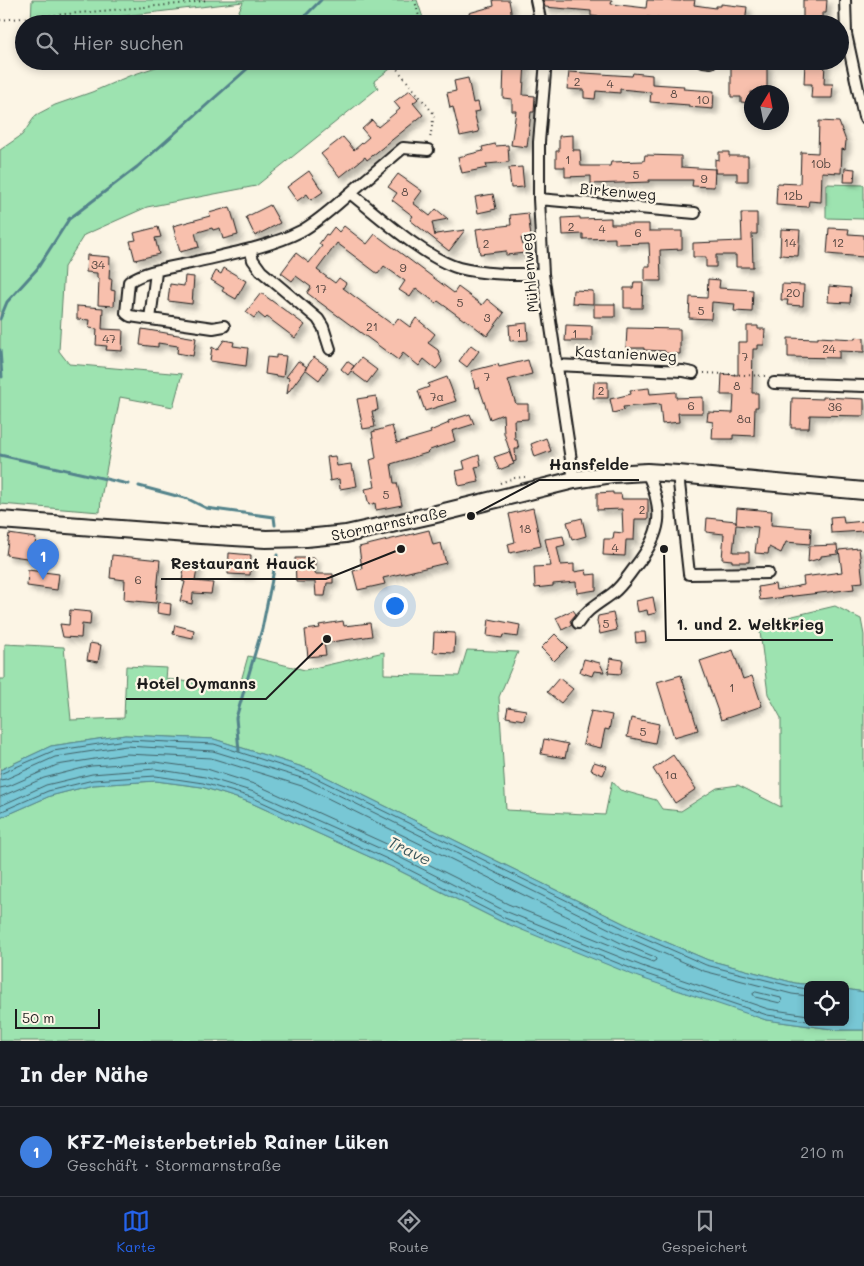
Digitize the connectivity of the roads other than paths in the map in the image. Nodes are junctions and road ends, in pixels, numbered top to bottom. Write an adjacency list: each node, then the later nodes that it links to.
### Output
1 (536, 0): 3 (street)
2 (845, 0): 4 (street)
3 (539, 15)
4 (845, 15)
5 (849, 48): 7 (street)
6 (545, 70): 10 (street, Mühlenweg)
7 (864, 116)
8 (428, 150): 9 (street)
9 (350, 193): 12 (street); 14 (street)
10 (539, 199): 11 (street, Birkenweg); 14 (street, Mühlenweg)
11 (695, 213)
12 (250, 249): 13 (street); 17 (street)
13 (156, 272): 15 (street); 15 (street)
14 (543, 274): 18 (street, Mühlenweg)
15 (150, 319): 16 (street)
16 (224, 326)
17 (330, 349)
18 (556, 365): 19 (street, Kastanienweg); 24 (street, Mühlenweg)
19 (693, 373)
20 (774, 383): 21 (street)
21 (864, 386)
22 (646, 472): 23 (main road, Stormarnstraße); 24 (main road, Stormarnstraße); 28 (street)
23 (678, 474): 25 (main road, Stormarnstraße); 27 (street)
24 (574, 480): 26 (main road, Stormarnstraße)
25 (864, 491)
26 (0, 520)
27 (768, 573)
28 (578, 623)

